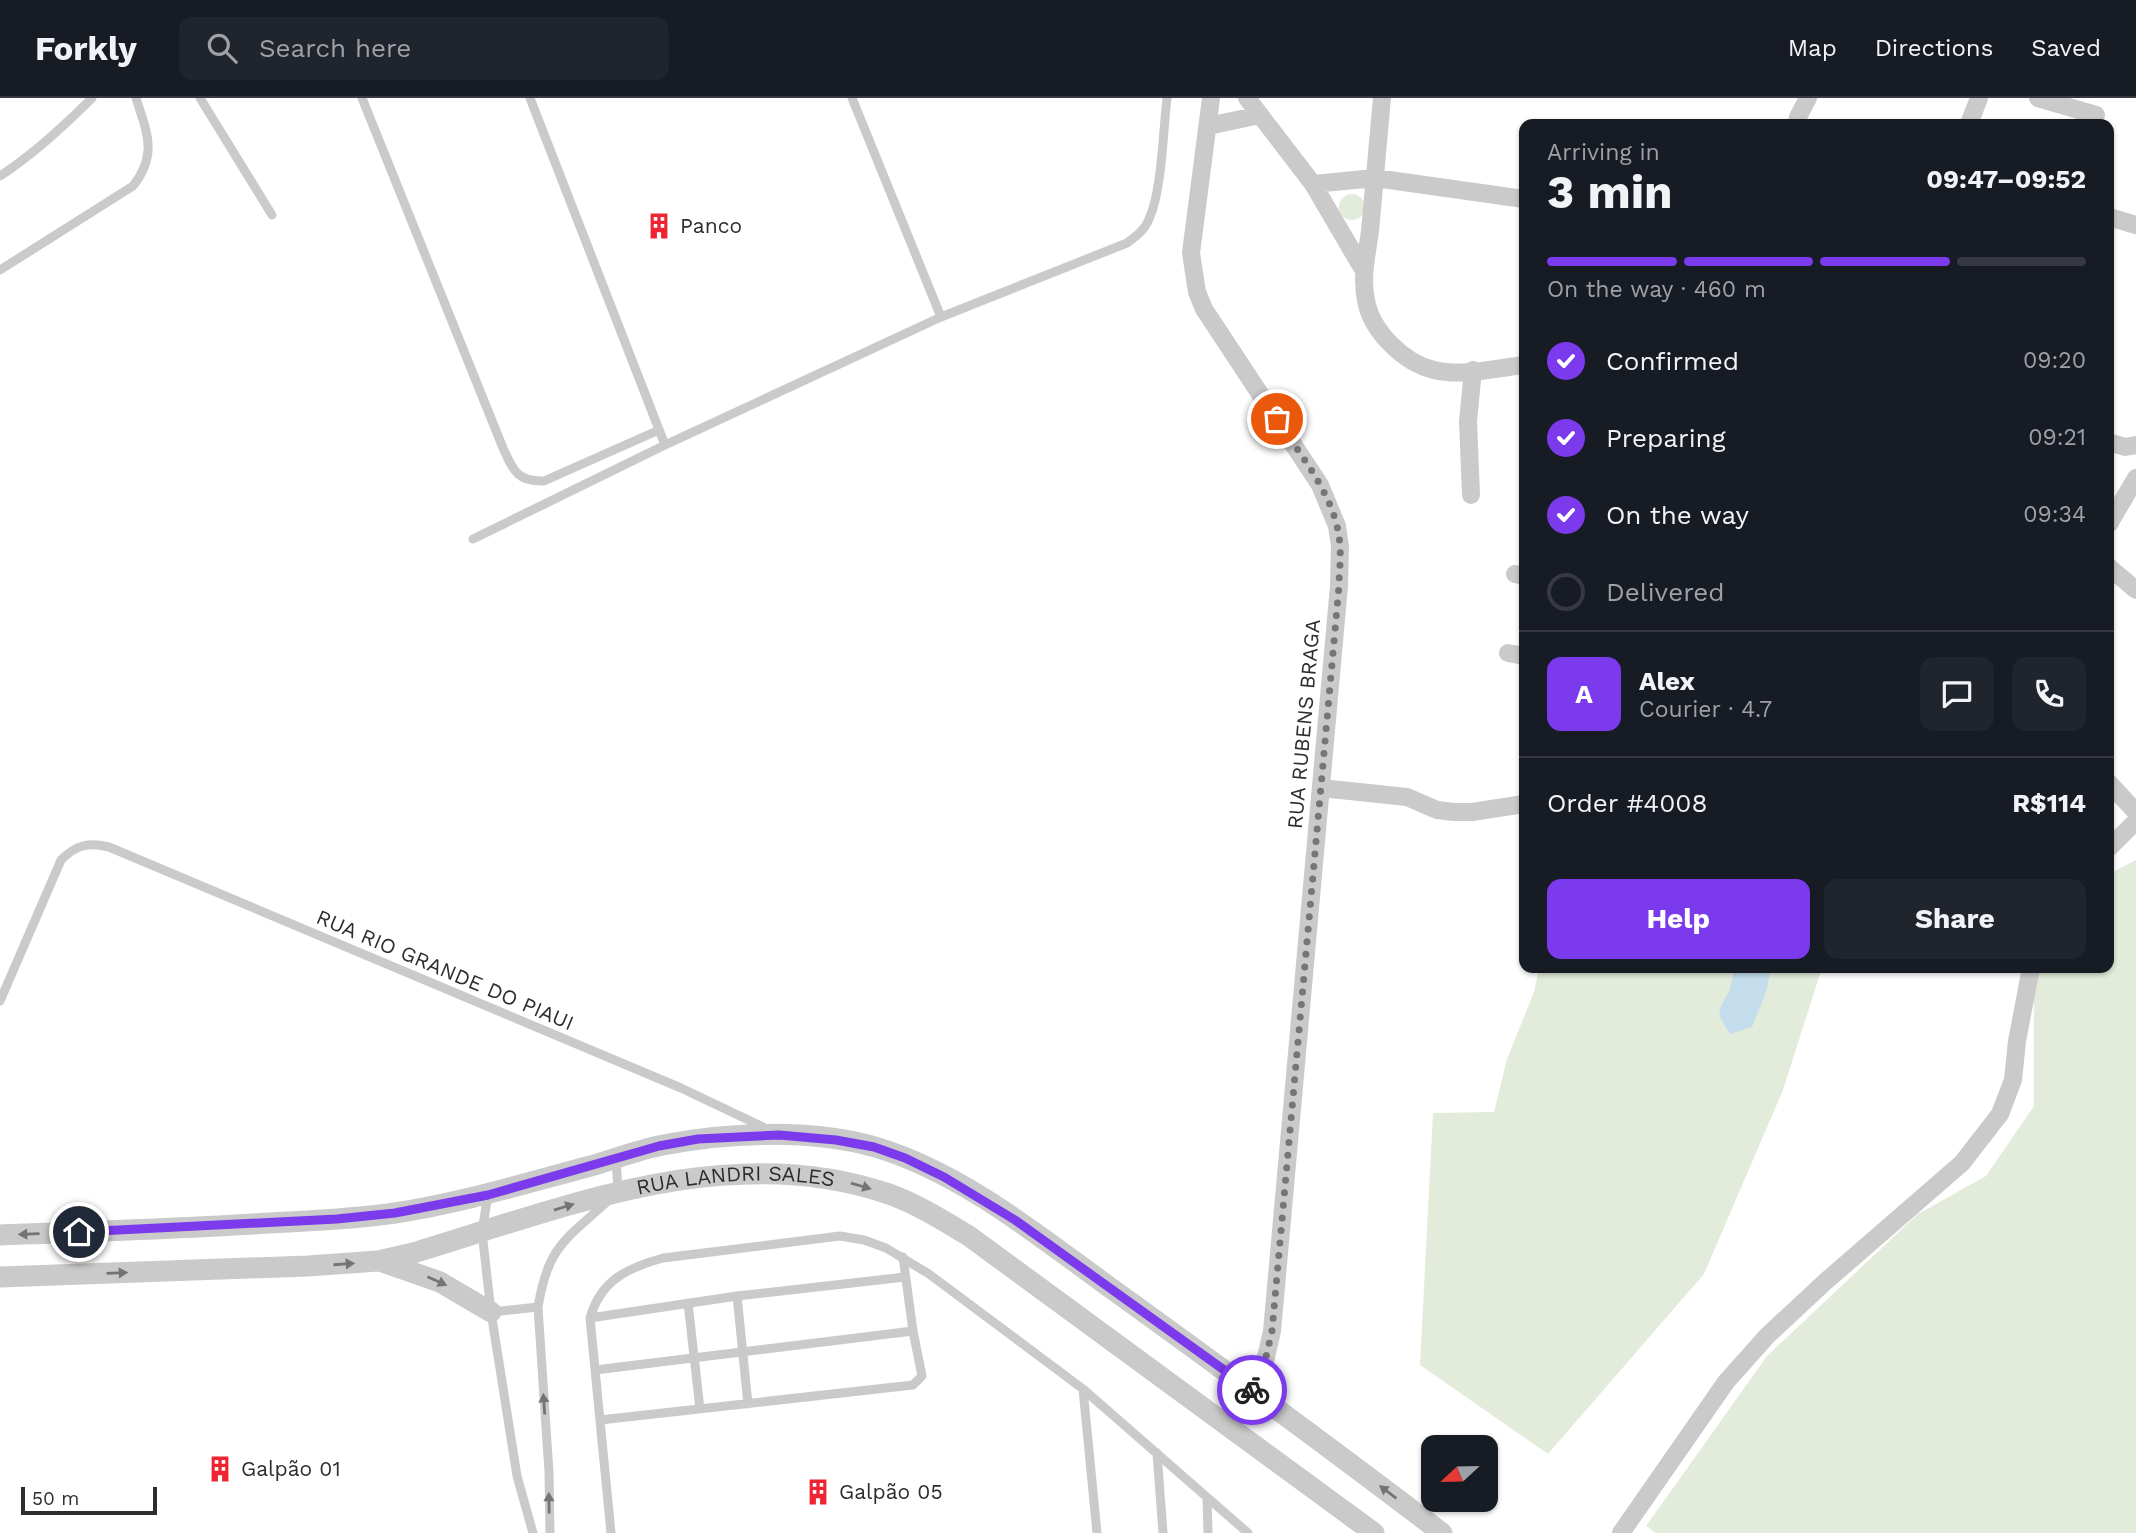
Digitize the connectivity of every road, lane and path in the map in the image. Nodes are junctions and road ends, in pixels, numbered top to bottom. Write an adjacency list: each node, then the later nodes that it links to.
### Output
1 (92, 98): 19 (lane)
2 (135, 98): 26 (lane)
3 (200, 98): 23 (lane)
4 (362, 98): 31 (lane)
5 (530, 98): 31 (lane)
6 (852, 98): 28 (lane)
7 (1167, 98): 28 (lane)
8 (1210, 98): 18 (street, RUA RUBENS BRAGA)
9 (1247, 98): 14 (street)
10 (1382, 98): 20 (street)
11 (1808, 98): 16 (street)
12 (1979, 98): 17 (street)
13 (2038, 98): 15 (street)
14 (1260, 115): 18 (street); 21 (street)
15 (2096, 115)
16 (1798, 119)
17 (1971, 119)
18 (1208, 126): 41 (street, RUA RUBENS BRAGA)
19 (0, 176)
20 (1375, 178): 21 (street); 22 (street); 27 (street)
21 (1313, 184): 27 (street)
22 (1519, 198)
23 (271, 215)
24 (2114, 218): 25 (street)
25 (2136, 225)
26 (0, 270)
27 (1364, 271): 30 (street)
28 (941, 317): 33 (lane)
29 (1519, 365): 30 (street)
30 (1473, 370): 36 (street)
31 (659, 430): 33 (lane)
32 (2114, 444): 34 (street)
33 (665, 445): 38 (lane)
34 (2136, 445)
35 (2136, 478): 37 (street)
36 (1471, 495)
37 (2114, 515)
38 (472, 539)
39 (2114, 571): 40 (street)
40 (2136, 590)
41 (1321, 788): 43 (street); 69 (street, RUA RUBENS BRAGA)
42 (2114, 788): 44 (street)
43 (1519, 805)
44 (2136, 812)
45 (2136, 821): 46 (street)
46 (2114, 843)
47 (2030, 973): 85 (street)
48 (0, 1001): 49 (lane, RUA RIO GRANDE DO PIAUI)
49 (779, 1135): 50 (street, RUA LANDRI SALES); 69 (street, RUA LANDRI SALES)
50 (616, 1158): 51 (lane); 52 (street, RUA LANDRI SALES)
51 (618, 1191): 53 (street, RUA LANDRI SALES, one-way to 51); 61 (lane); 73 (street, RUA LANDRI SALES, one-way to 73)
52 (488, 1195): 53 (lane); 54 (street, RUA LANDRI SALES, one-way to 54)
53 (482, 1232): 56 (street, RUA LANDRI SALES); 62 (lane)
54 (0, 1235)
55 (903, 1257): 58 (lane); 63 (lane); 68 (lane)
56 (378, 1261): 57 (street, RUA LANDRI SALES, one-way to 56); 62 (street, one-way to 62)
57 (0, 1277)
58 (905, 1277): 59 (lane); 64 (lane)
59 (737, 1296): 60 (lane); 65 (lane)
60 (688, 1303): 63 (lane); 66 (lane)
61 (538, 1307): 62 (lane); 77 (lane, one-way to 61)
62 (491, 1312): 76 (lane)
63 (590, 1318): 67 (lane)
64 (913, 1331): 65 (lane); 70 (lane)
65 (741, 1352): 66 (lane); 70 (lane)
66 (695, 1358): 67 (lane); 71 (lane)
67 (595, 1370): 72 (lane)
68 (1083, 1389): 74 (lane); 79 (lane)
69 (1253, 1390): 73 (street, RUA RUBENS BRAGA); 84 (street, RUA LANDRI SALES, one-way to 69)
70 (748, 1404): 71 (lane)
71 (700, 1409): 72 (lane)
72 (600, 1420): 78 (lane)
73 (1231, 1426): 83 (street, RUA LANDRI SALES)
74 (1157, 1453): 75 (lane); 80 (lane)
75 (1207, 1499): 81 (lane); 82 (lane)
76 (533, 1533)
77 (550, 1533)
78 (611, 1533)
79 (1097, 1533)
80 (1163, 1533)
81 (1208, 1533)
82 (1248, 1533)
83 (1374, 1533)
84 (1443, 1533)
85 (1621, 1533)

